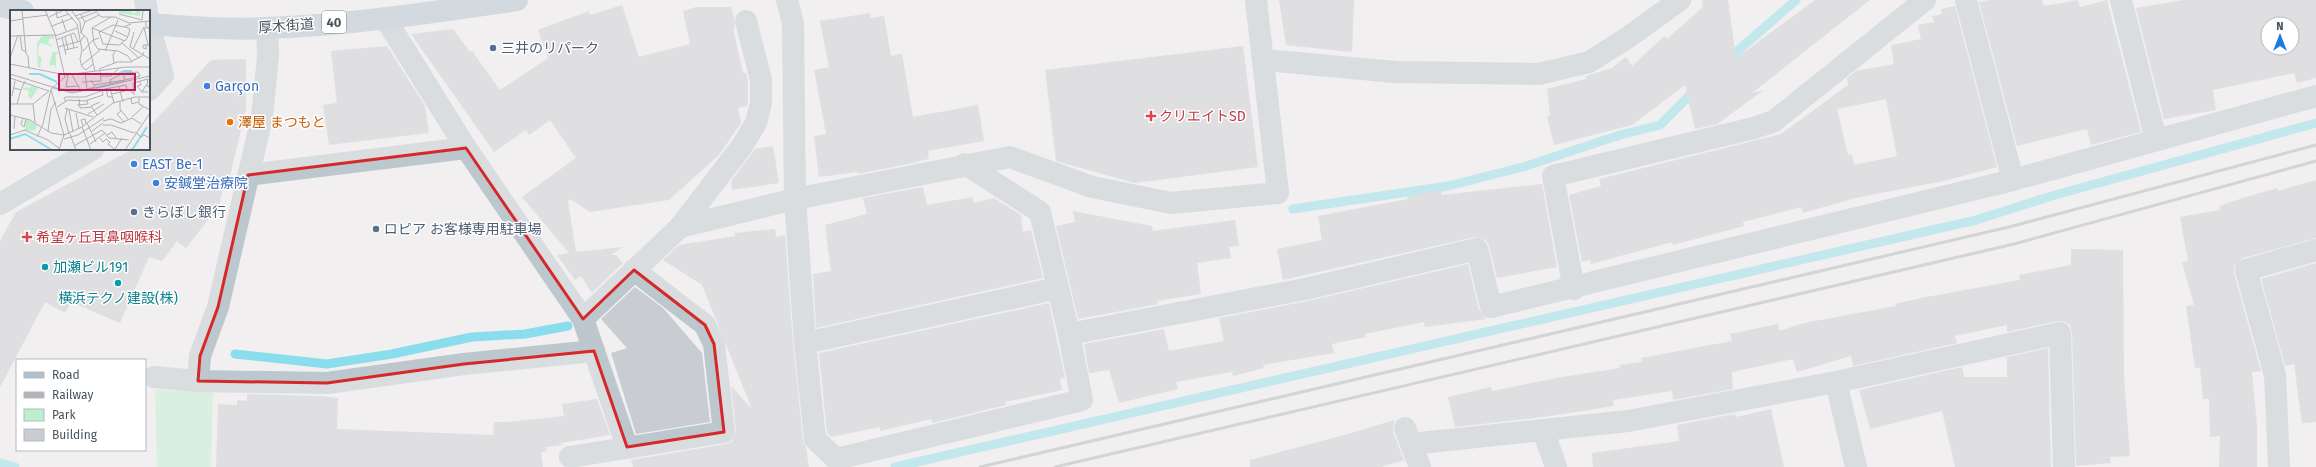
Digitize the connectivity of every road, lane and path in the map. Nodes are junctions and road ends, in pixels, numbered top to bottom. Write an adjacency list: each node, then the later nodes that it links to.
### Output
1 (145, 0): 11 (street)
2 (517, 0): 12 (main road, 厚木街道 / 40)
3 (787, 0): 27 (street)
4 (1256, 0): 17 (street)
5 (1680, 0): 17 (street)
6 (1924, 0): 32 (street)
7 (1966, 0): 25 (street)
8 (2121, 0): 20 (street)
9 (0, 6): 10 (main road)
10 (18, 10)
11 (147, 10)
12 (385, 18): 15 (main road, 厚木街道 / 40); 21 (street)
13 (746, 21): 28 (street)
14 (150, 25): 15 (main road, 厚木街道 / 40)
15 (267, 28): 24 (street)
16 (150, 29): 18 (street)
17 (1264, 60): 23 (street)
18 (150, 89)
19 (2316, 96): 20 (street)
20 (2156, 140): 25 (street)
21 (466, 148): 24 (street); 33 (street)
22 (91, 150): 26 (street)
23 (965, 164): 27 (street); 31 (street)
24 (248, 175): 38 (street)
25 (2013, 180): 32 (street)
26 (2, 199)
27 (795, 200): 28 (street); 35 (street)
28 (680, 227): 30 (street)
29 (2316, 250): 47 (street)
30 (634, 270): 33 (street); 41 (street)
31 (1058, 288): 34 (street); 35 (street)
32 (1574, 289): 34 (street)
33 (583, 319): 36 (street)
34 (1069, 334): 35 (street)
35 (805, 343)
36 (594, 351): 38 (street); 41 (street)
37 (154, 377): 38 (street)
38 (198, 381)
39 (1836, 382): 40 (street); 45 (street); 46 (street)
40 (1543, 430): 42 (street); 44 (street)
41 (627, 447): 43 (street)
42 (1413, 454)
43 (570, 457)
44 (1556, 467)
45 (1856, 467)
46 (2064, 467)
47 (2279, 467)

